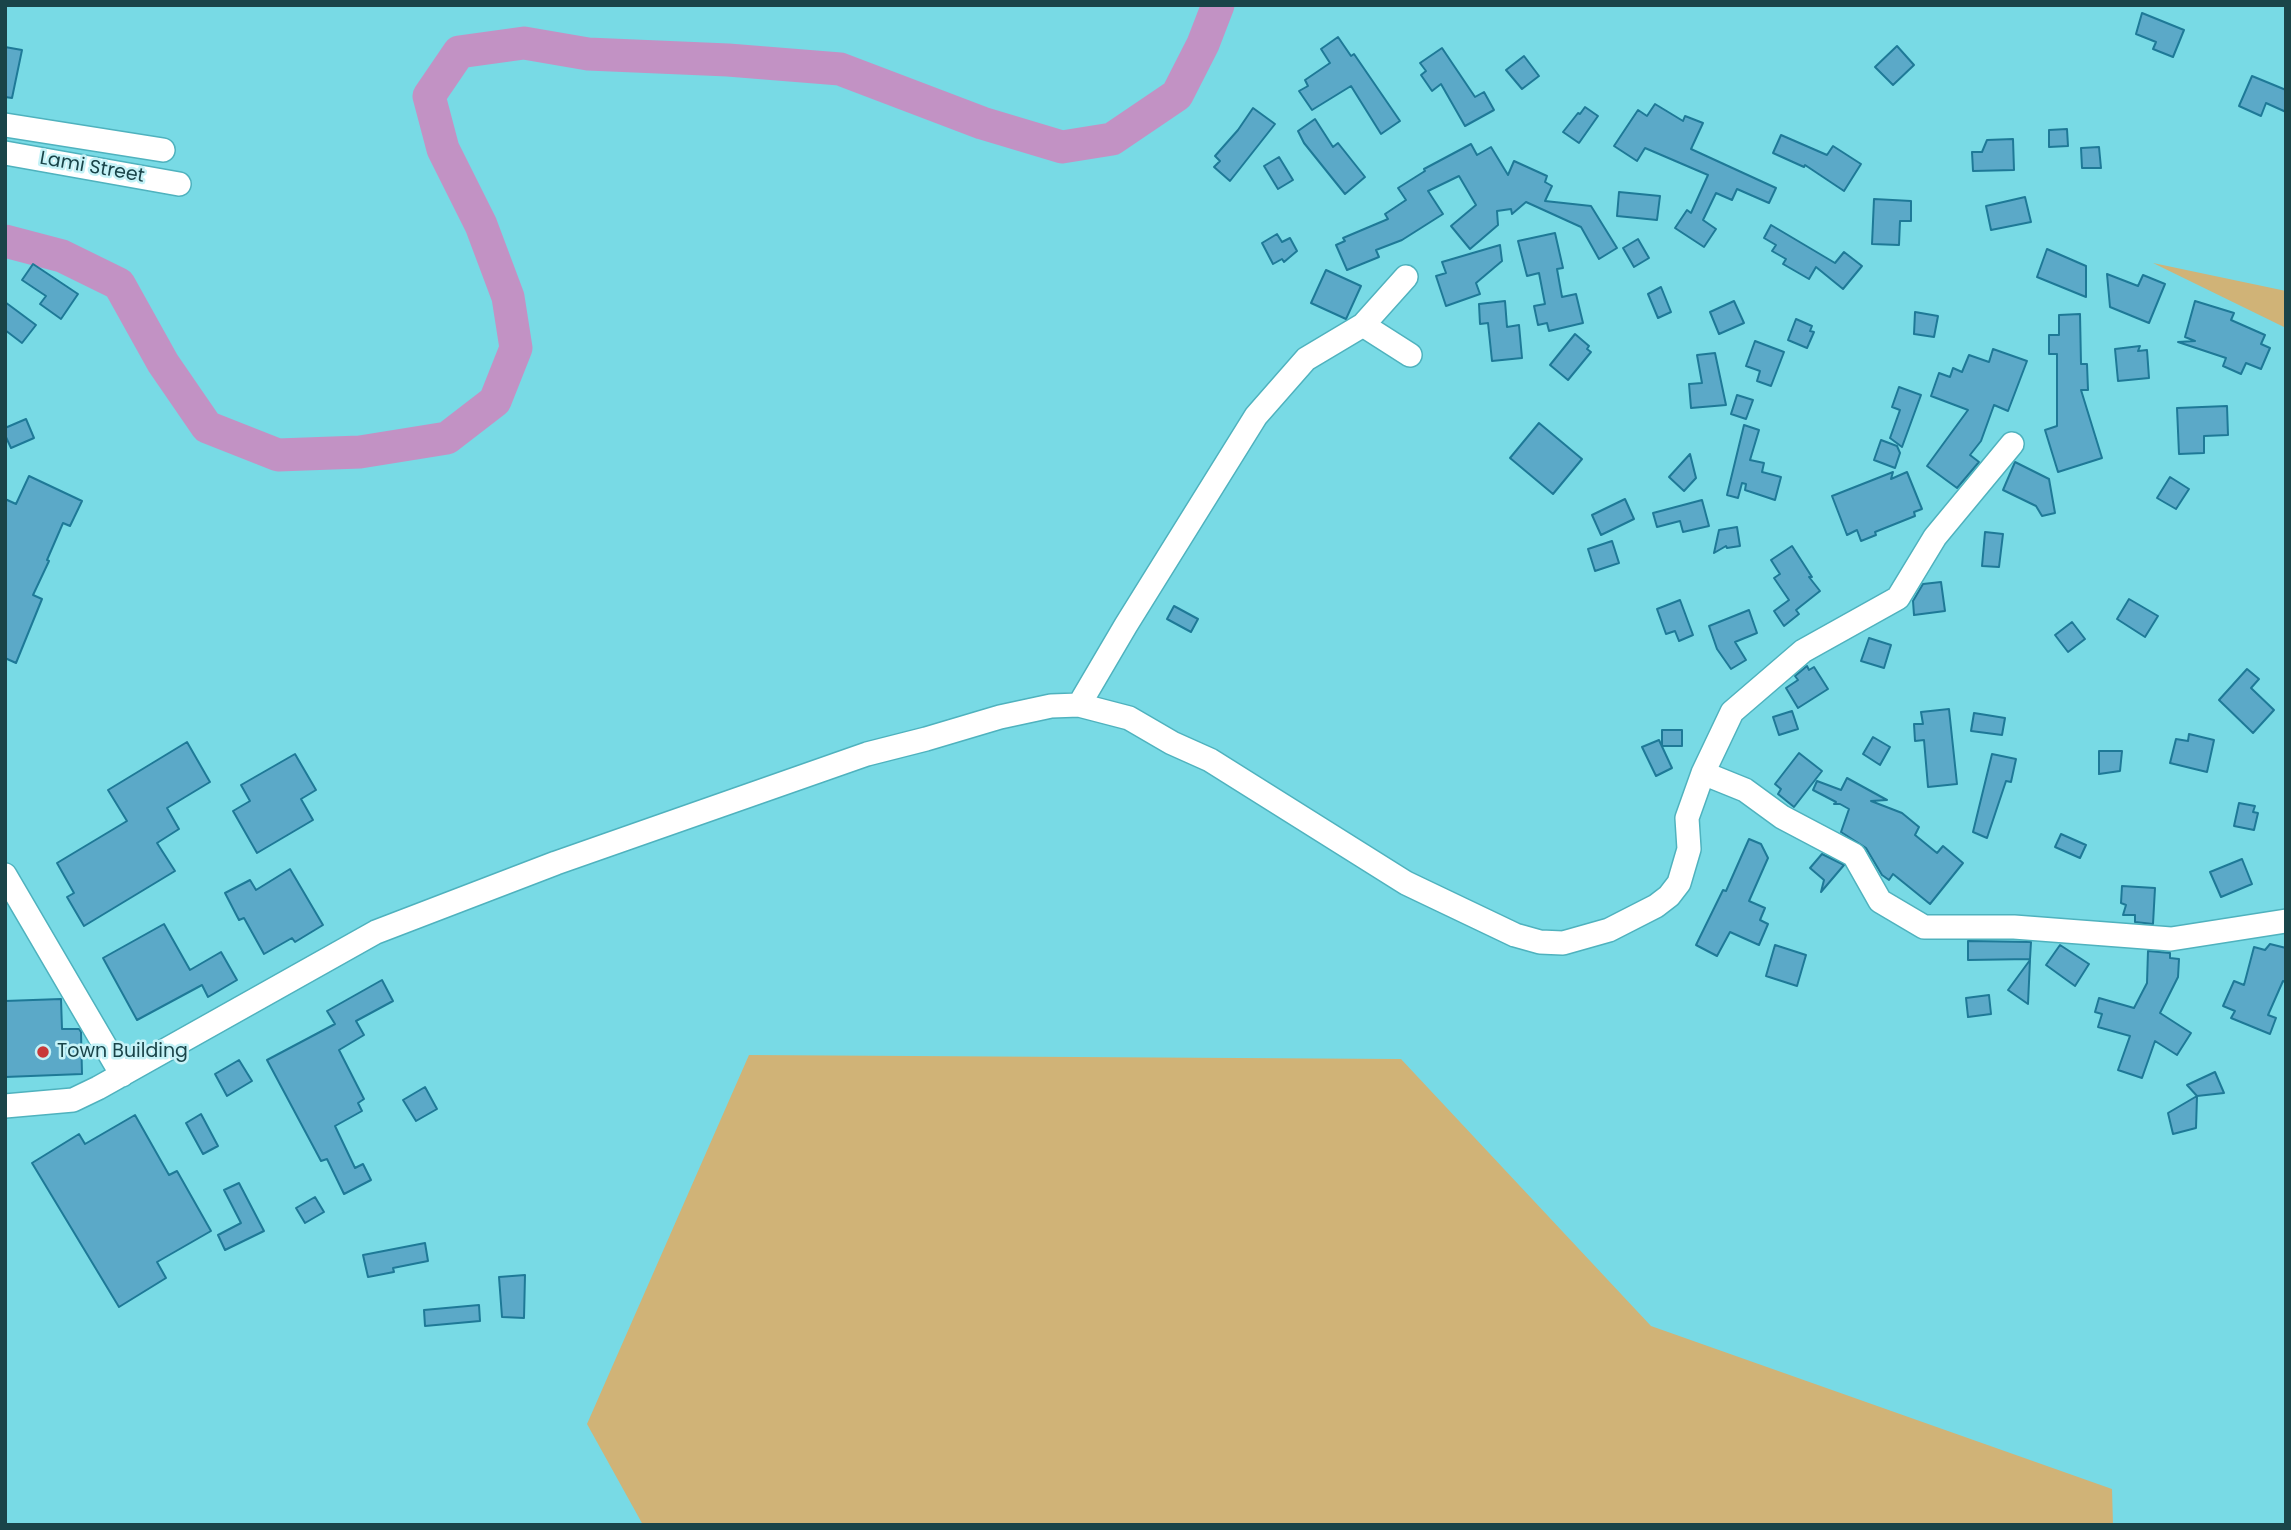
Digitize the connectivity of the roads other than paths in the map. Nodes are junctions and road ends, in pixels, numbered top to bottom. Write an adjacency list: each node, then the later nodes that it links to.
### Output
1 (5, 125): 2 (street)
2 (163, 150)
3 (5, 153): 4 (street, Lami Street)
4 (179, 184)
5 (1406, 276): 6 (street)
6 (1363, 325): 7 (street); 9 (street)
7 (1410, 355)
8 (2012, 444): 10 (street)
9 (1079, 705): 10 (street); 13 (street)
10 (1703, 773): 12 (street)
11 (5, 875): 13 (street)
12 (2286, 921)
13 (122, 1075): 14 (street)
14 (5, 1106)

